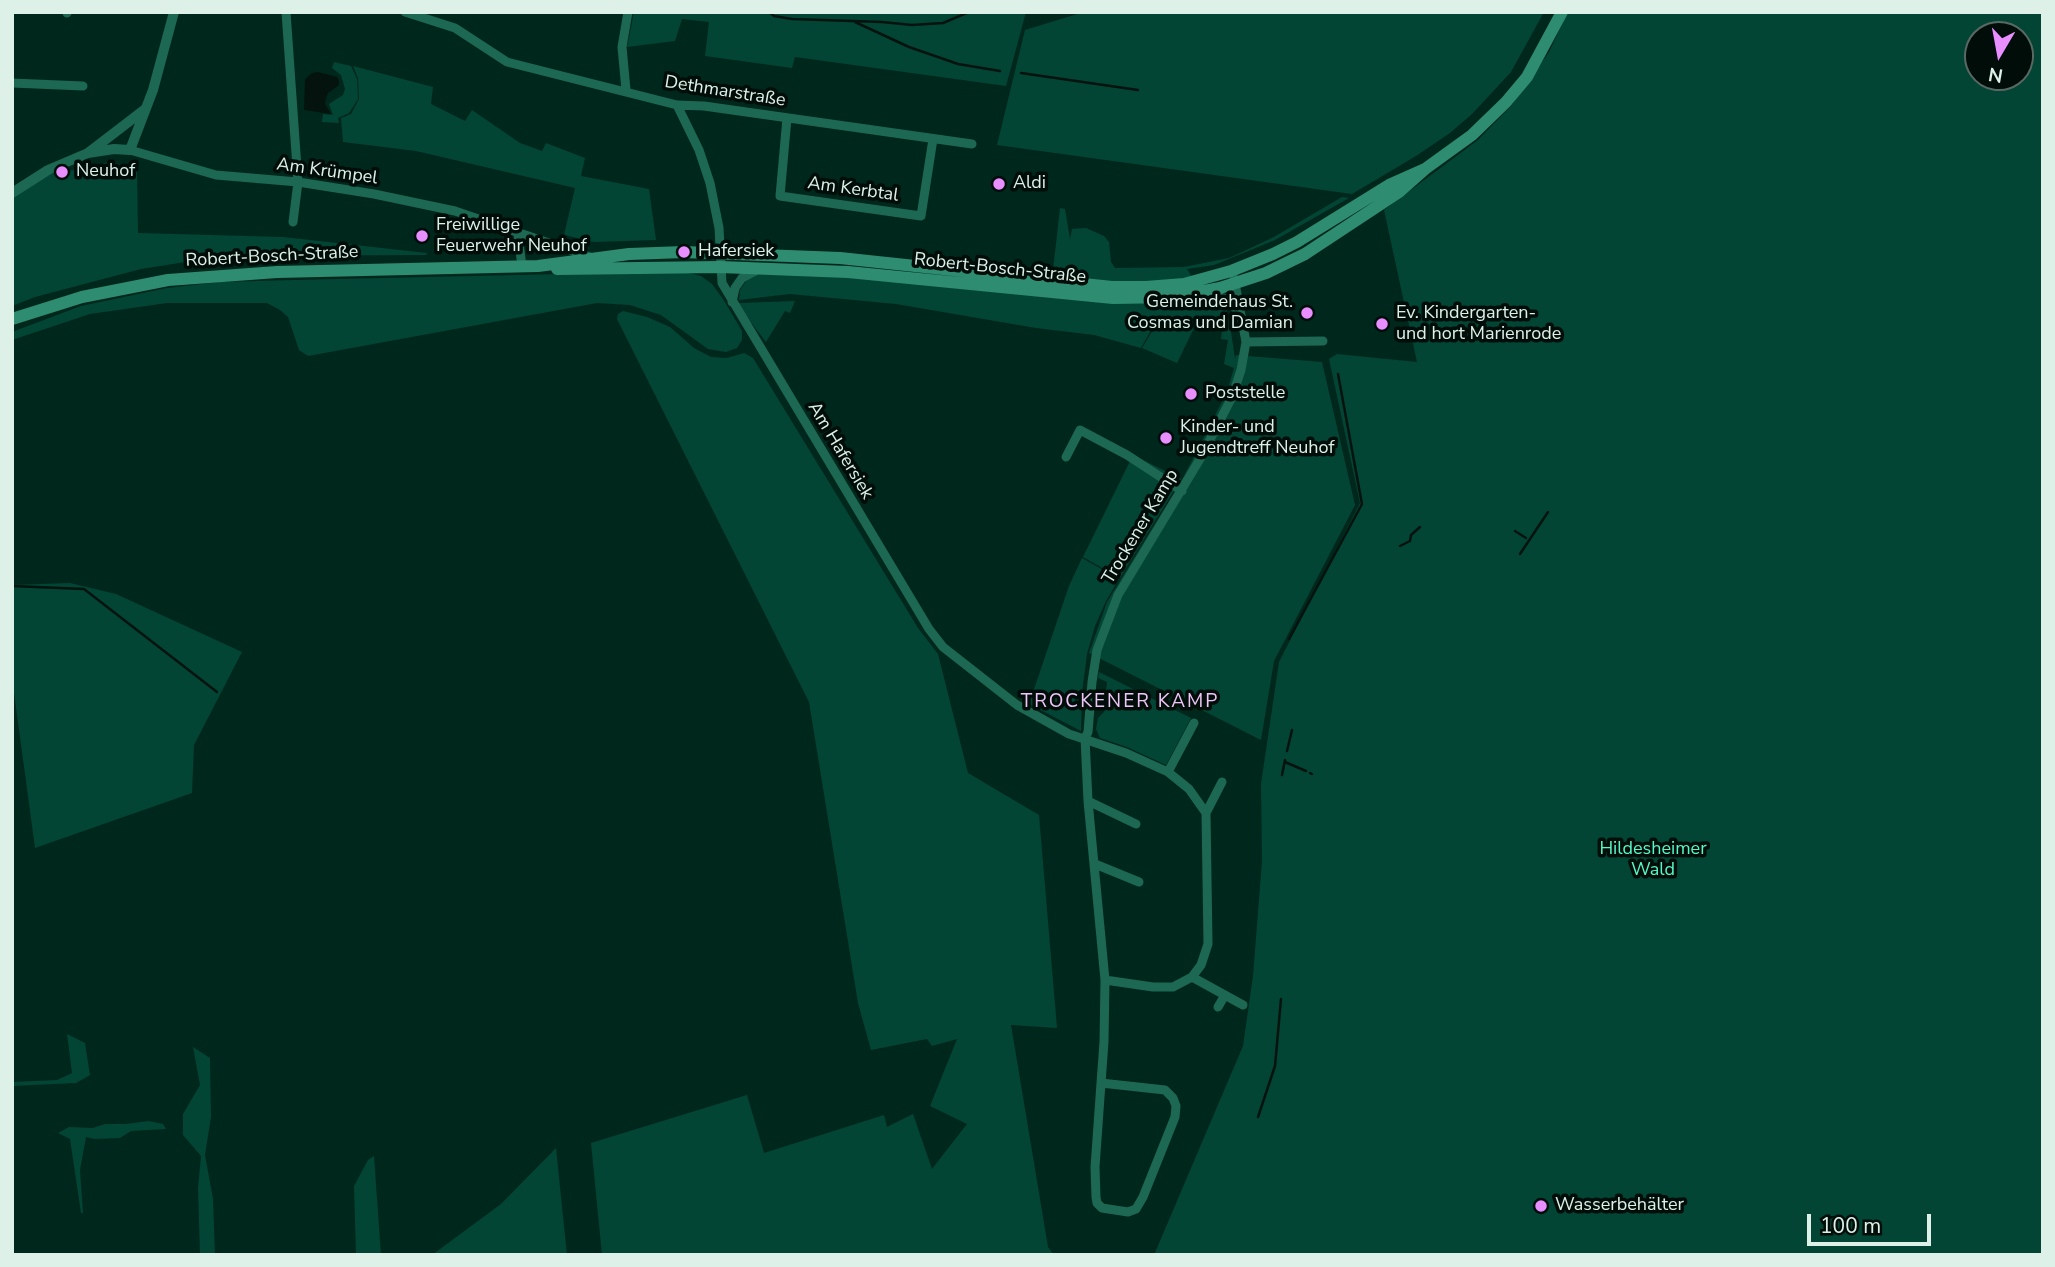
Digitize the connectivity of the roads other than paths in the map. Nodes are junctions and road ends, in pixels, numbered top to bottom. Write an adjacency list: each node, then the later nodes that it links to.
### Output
1 (174, 12): 10 (street)
2 (286, 12): 16 (street)
3 (405, 12): 8 (street, Dethmarstraße)
4 (628, 12): 8 (street)
5 (1562, 12): 26 (main road, Robert-Bosch-Straße)
6 (12, 83): 7 (street)
7 (83, 86)
8 (625, 90): 9 (street, Dethmarstraße)
9 (677, 105): 11 (street, Dethmarstraße); 20 (street, Am Hafersiek)
10 (144, 110): 14 (street); 15 (street)
11 (787, 118): 12 (street, Dethmarstraße); 12 (street, Am Kerbtal)
12 (933, 139): 13 (street, Dethmarstraße)
13 (972, 145)
14 (130, 150): 15 (street); 16 (street, Am Krümpel)
15 (88, 153): 17 (street)
16 (298, 182): 18 (street); 19 (street, Am Krümpel)
17 (12, 193)
18 (293, 222)
19 (518, 234): 21 (street, Am Krümpel); 23 (street)
20 (720, 253): 21 (main road, Robert-Bosch-Straße); 24 (street, Am Hafersiek); 26 (main road, Robert-Bosch-Straße)
21 (592, 258): 22 (main road, Robert-Bosch-Straße)
22 (538, 266): 23 (main road, Robert-Bosch-Straße); 24 (main road, Robert-Bosch-Straße)
23 (522, 267): 30 (main road, Robert-Bosch-Straße)
24 (720, 267): 25 (main road, Robert-Bosch-Straße); 28 (street, Am Hafersiek)
25 (761, 268): 27 (main road, Robert-Bosch-Straße); 28 (street)
26 (1234, 278): 27 (main road, Robert-Bosch-Straße); 29 (street, Trockener Kamp)
27 (1201, 293): 29 (street)
28 (732, 302): 36 (street, Am Hafersiek)
29 (1243, 318): 32 (street, Trockener Kamp)
30 (12, 319)
31 (1323, 341): 32 (street)
32 (1246, 342): 34 (street, Trockener Kamp)
33 (1066, 457): 34 (street)
34 (1182, 491): 36 (street, Trockener Kamp)
35 (1194, 723): 37 (street)
36 (1085, 737): 37 (street, Am Hafersiek); 39 (street, Trockener Kamp)
37 (1168, 772): 40 (street, Am Hafersiek)
38 (1222, 782): 40 (street)
39 (1088, 801): 41 (street); 42 (street, Trockener Kamp)
40 (1206, 813): 44 (street)
41 (1136, 824)
42 (1095, 864): 43 (street); 45 (street, Trockener Kamp)
43 (1139, 882)
44 (1192, 978): 45 (street); 46 (street)
45 (1105, 980): 49 (street, Trockener Kamp)
46 (1225, 995): 47 (street); 48 (street)
47 (1243, 1005)
48 (1218, 1007)
49 (1101, 1083): 49 (street, Trockener Kamp)

